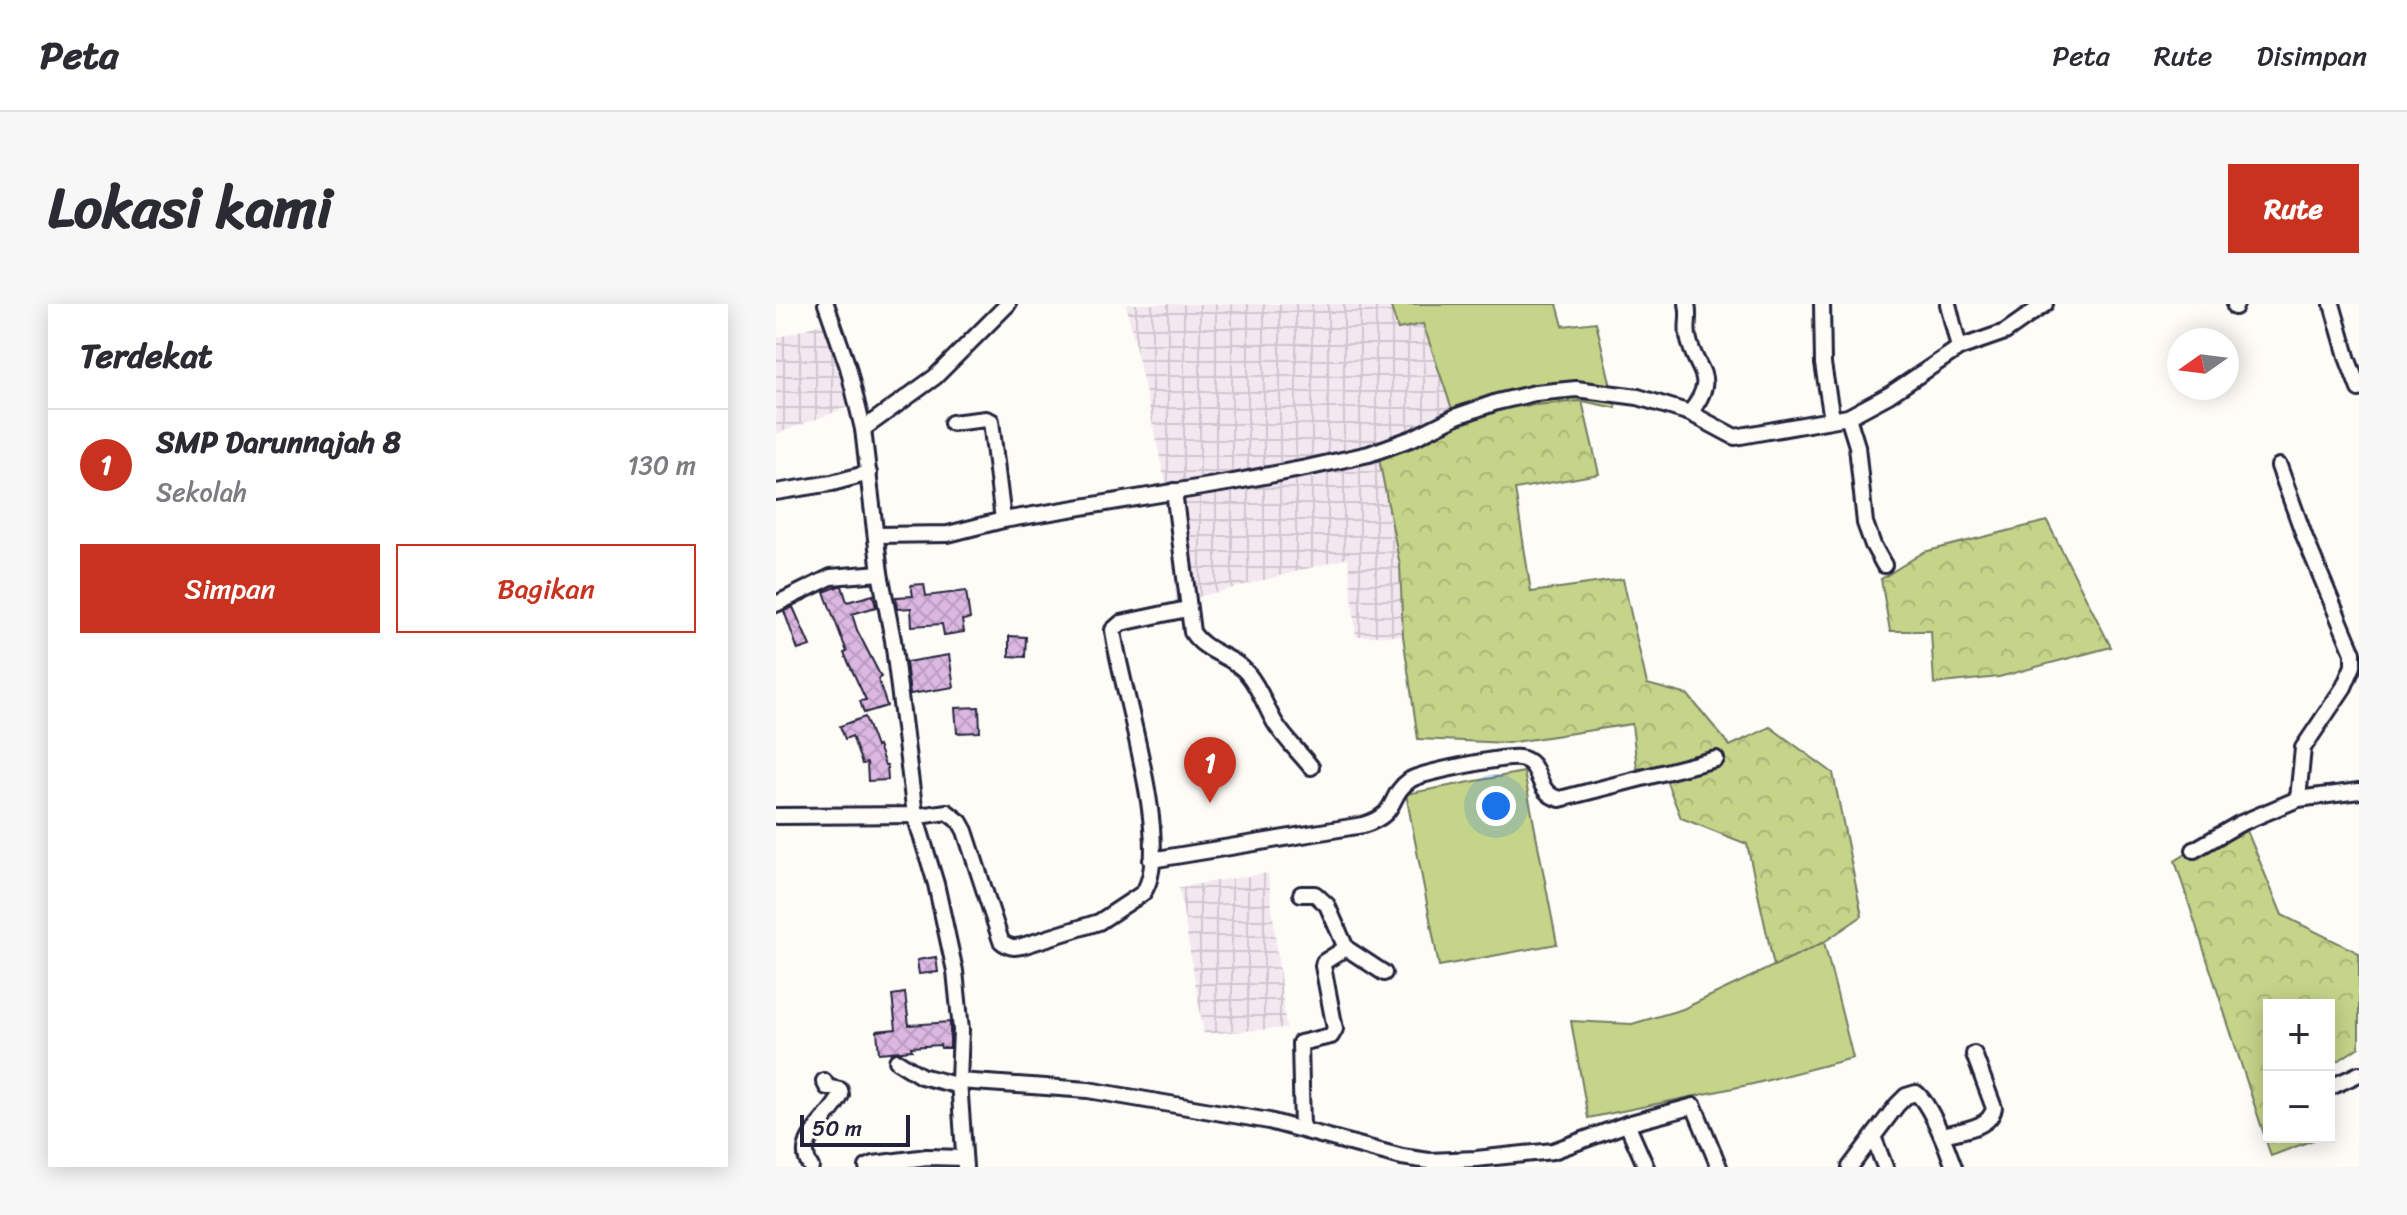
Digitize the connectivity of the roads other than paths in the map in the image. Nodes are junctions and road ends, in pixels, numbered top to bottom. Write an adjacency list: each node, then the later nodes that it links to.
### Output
1 (826, 304): 14 (street)
2 (1008, 304): 14 (street)
3 (1687, 304): 10 (street)
4 (1822, 304): 12 (street)
5 (1948, 304): 8 (street)
6 (2045, 304): 8 (street)
7 (2332, 304): 9 (street)
8 (1959, 348): 11 (street)
9 (2359, 389)
10 (1690, 413): 12 (street); 17 (street)
11 (1848, 417): 12 (street); 21 (street)
12 (1832, 419)
13 (952, 423): 19 (street)
14 (863, 429): 16 (street)
15 (2279, 466): 28 (street)
16 (869, 473): 18 (street); 20 (street)
17 (1174, 491): 19 (street); 24 (street)
18 (776, 492)
19 (1003, 520): 20 (street)
20 (876, 535): 22 (street)
21 (1884, 565)
22 (880, 573): 23 (street); 29 (street)
23 (776, 604)
24 (1187, 609): 26 (street); 32 (street)
25 (1716, 759): 32 (street)
26 (1311, 767)
27 (2359, 791): 28 (street)
28 (2298, 799): 31 (street)
29 (915, 815): 30 (street); 32 (street); 40 (street)
30 (776, 816)
31 (2194, 850)
32 (1151, 860)
33 (1301, 894): 34 (street)
34 (1346, 948): 35 (street); 43 (street)
35 (1384, 973)
36 (1974, 1054): 44 (street)
37 (897, 1061): 40 (street)
38 (2359, 1074): 41 (street)
39 (824, 1081): 48 (street)
40 (960, 1083): 43 (street); 47 (street)
41 (2335, 1085)
42 (1627, 1124): 46 (street); 51 (street); 52 (street)
43 (1302, 1128): 46 (street)
44 (1943, 1135): 45 (street); 55 (street)
45 (1874, 1139): 53 (street); 54 (street)
46 (1553, 1151): 50 (street)
47 (965, 1162): 49 (street)
48 (811, 1167)
49 (867, 1167)
50 (1558, 1167)
51 (1646, 1167)
52 (1719, 1167)
53 (1850, 1167)
54 (1885, 1167)
55 (1954, 1167)

